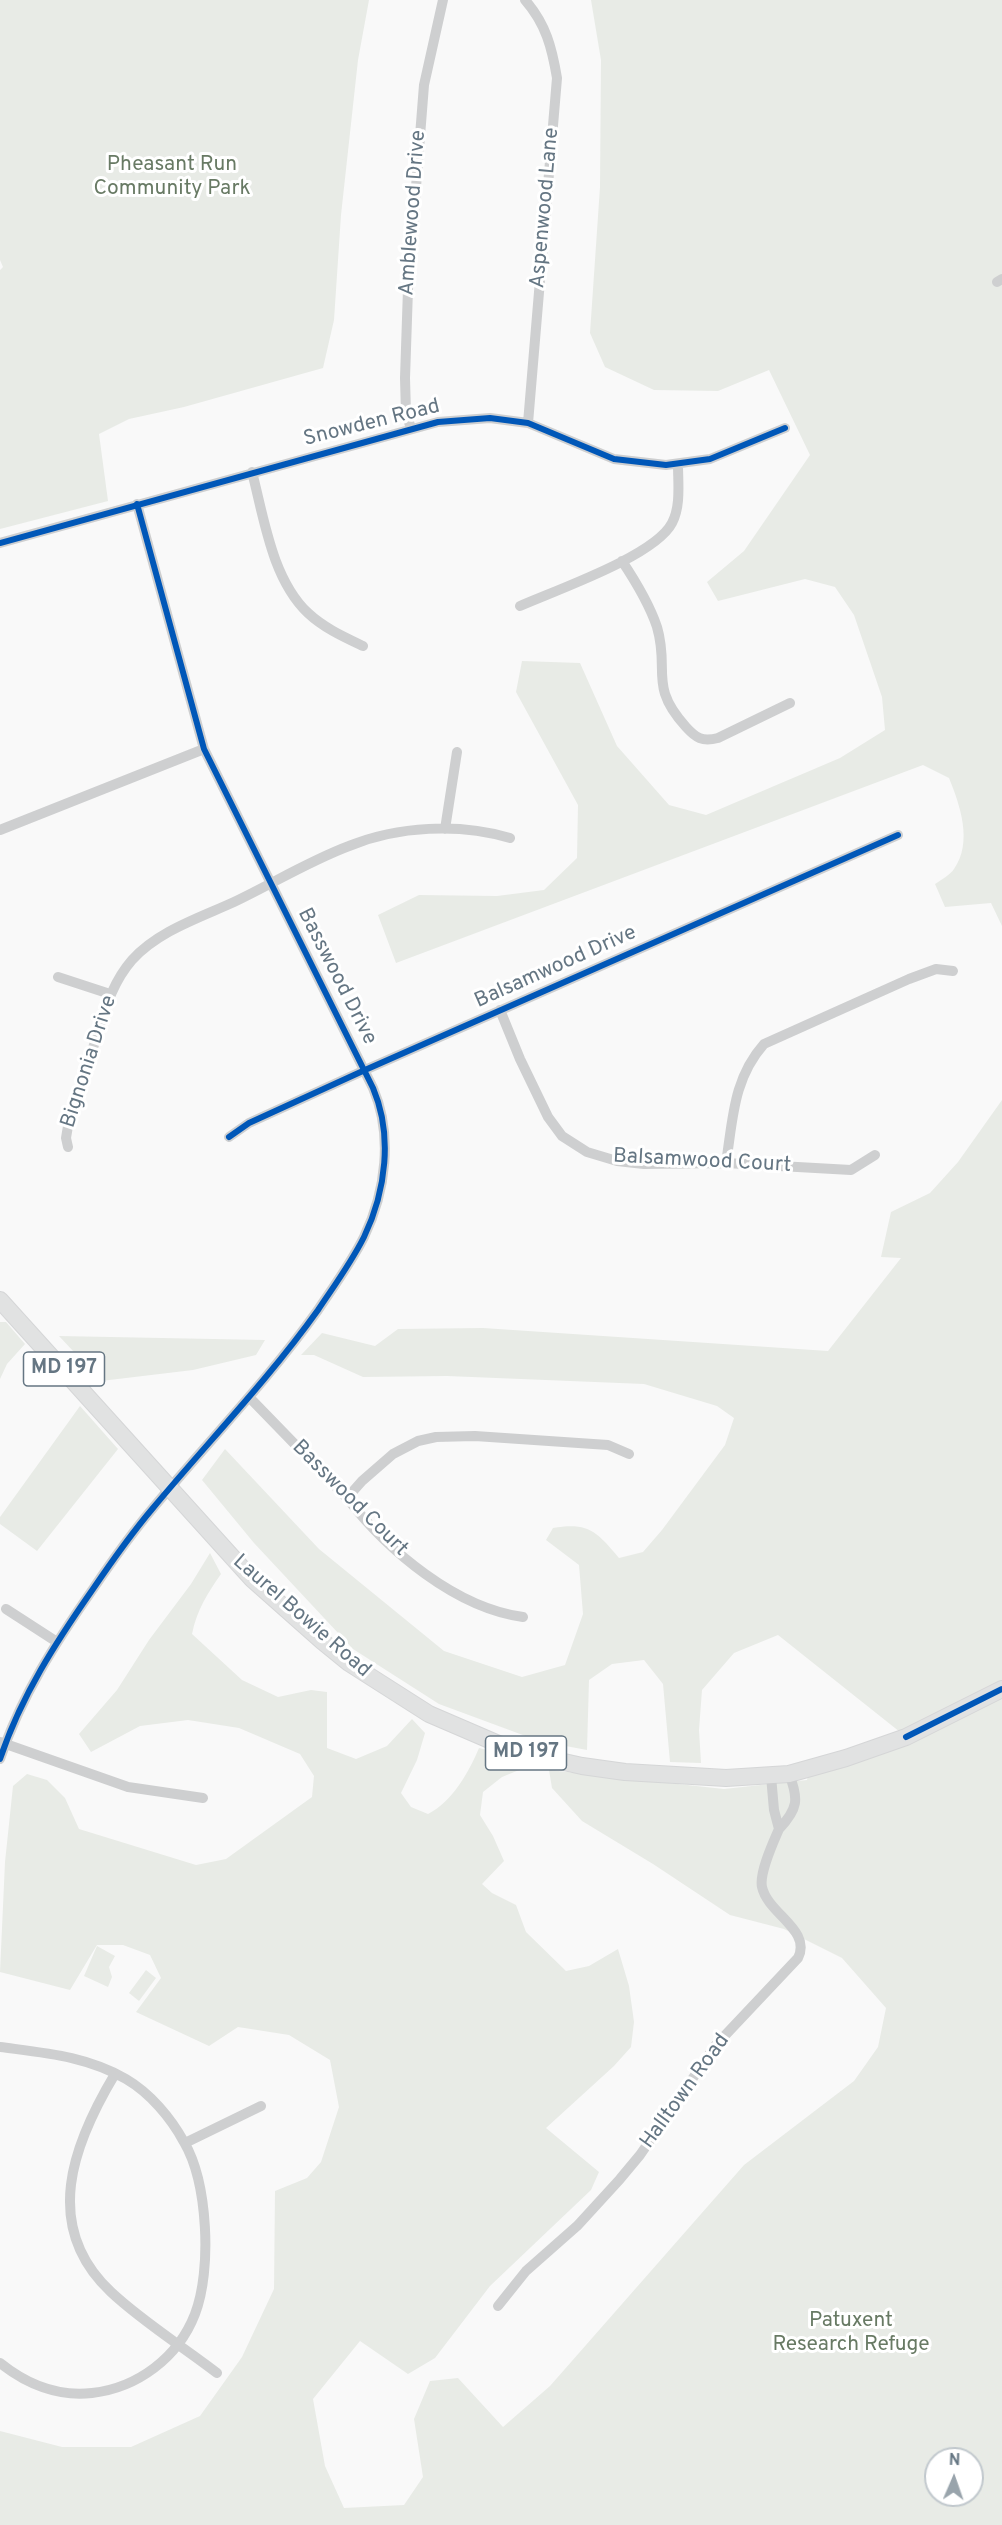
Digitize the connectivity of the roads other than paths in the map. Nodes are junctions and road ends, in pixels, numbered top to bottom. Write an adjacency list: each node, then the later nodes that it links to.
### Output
1 (443, 0): 4 (street, Amblewood Drive)
2 (525, 0): 3 (street, Aspenwood Lane)
3 (528, 423): 4 (street, Snowden Road); 6 (street, Snowden Road)
4 (411, 428): 7 (street, Snowden Road)
5 (785, 428): 6 (street, Snowden Road)
6 (678, 464): 10 (street)
7 (252, 472): 8 (street, Snowden Road); 12 (street)
8 (137, 504): 9 (street, Snowden Road); 14 (street, Basswood Drive)
9 (0, 543)
10 (622, 561): 11 (street); 13 (street)
11 (520, 606)
12 (363, 646)
13 (790, 703)
14 (204, 749): 17 (street); 20 (street, Basswood Drive)
15 (457, 752): 16 (street)
16 (446, 829): 19 (street, Bignonia Drive); 20 (street, Bignonia Drive)
17 (0, 830)
18 (898, 835): 24 (street, Balsamwood Drive)
19 (510, 838)
20 (271, 884): 23 (street, Bignonia Drive); 25 (street, Basswood Drive)
21 (953, 971): 29 (street)
22 (58, 977): 23 (street)
23 (110, 994): 27 (street, Bignonia Drive)
24 (500, 1010): 25 (street, Balsamwood Drive); 29 (street, Balsamwood Court)
25 (365, 1071): 26 (street, Balsamwood Drive); 31 (street, Basswood Drive)
26 (230, 1137)
27 (68, 1147)
28 (875, 1155): 29 (street, Balsamwood Court)
29 (726, 1163)
30 (0, 1300): 33 (main road, Laurel Bowie Road / MD 197)
31 (249, 1398): 33 (street, Basswood Drive); 34 (street, Basswood Court)
32 (629, 1454): 34 (street)
33 (170, 1489): 37 (street, Basswood Drive); 42 (main road, Laurel Bowie Road / MD 197)
34 (347, 1498): 36 (street, Basswood Court)
35 (6, 1609): 37 (street)
36 (524, 1617)
37 (57, 1642): 39 (street, Basswood Drive)
38 (1002, 1689): 41 (main road, Laurel Bowie Road / MD 197)
39 (3, 1743): 40 (street, Basswood Drive); 43 (street)
40 (0, 1759)
41 (789, 1774): 42 (main road, Laurel Bowie Road / MD 197); 44 (street, Halltown Road)
42 (771, 1776): 44 (street)
43 (203, 1798)
44 (779, 1829): 49 (street, Halltown Road)
45 (0, 2047): 46 (street)
46 (115, 2074): 48 (street); 50 (street)
47 (261, 2106): 48 (street)
48 (185, 2143): 50 (street)
49 (498, 2306)
50 (179, 2343): 51 (street); 52 (street)
51 (0, 2363)
52 (217, 2373)

